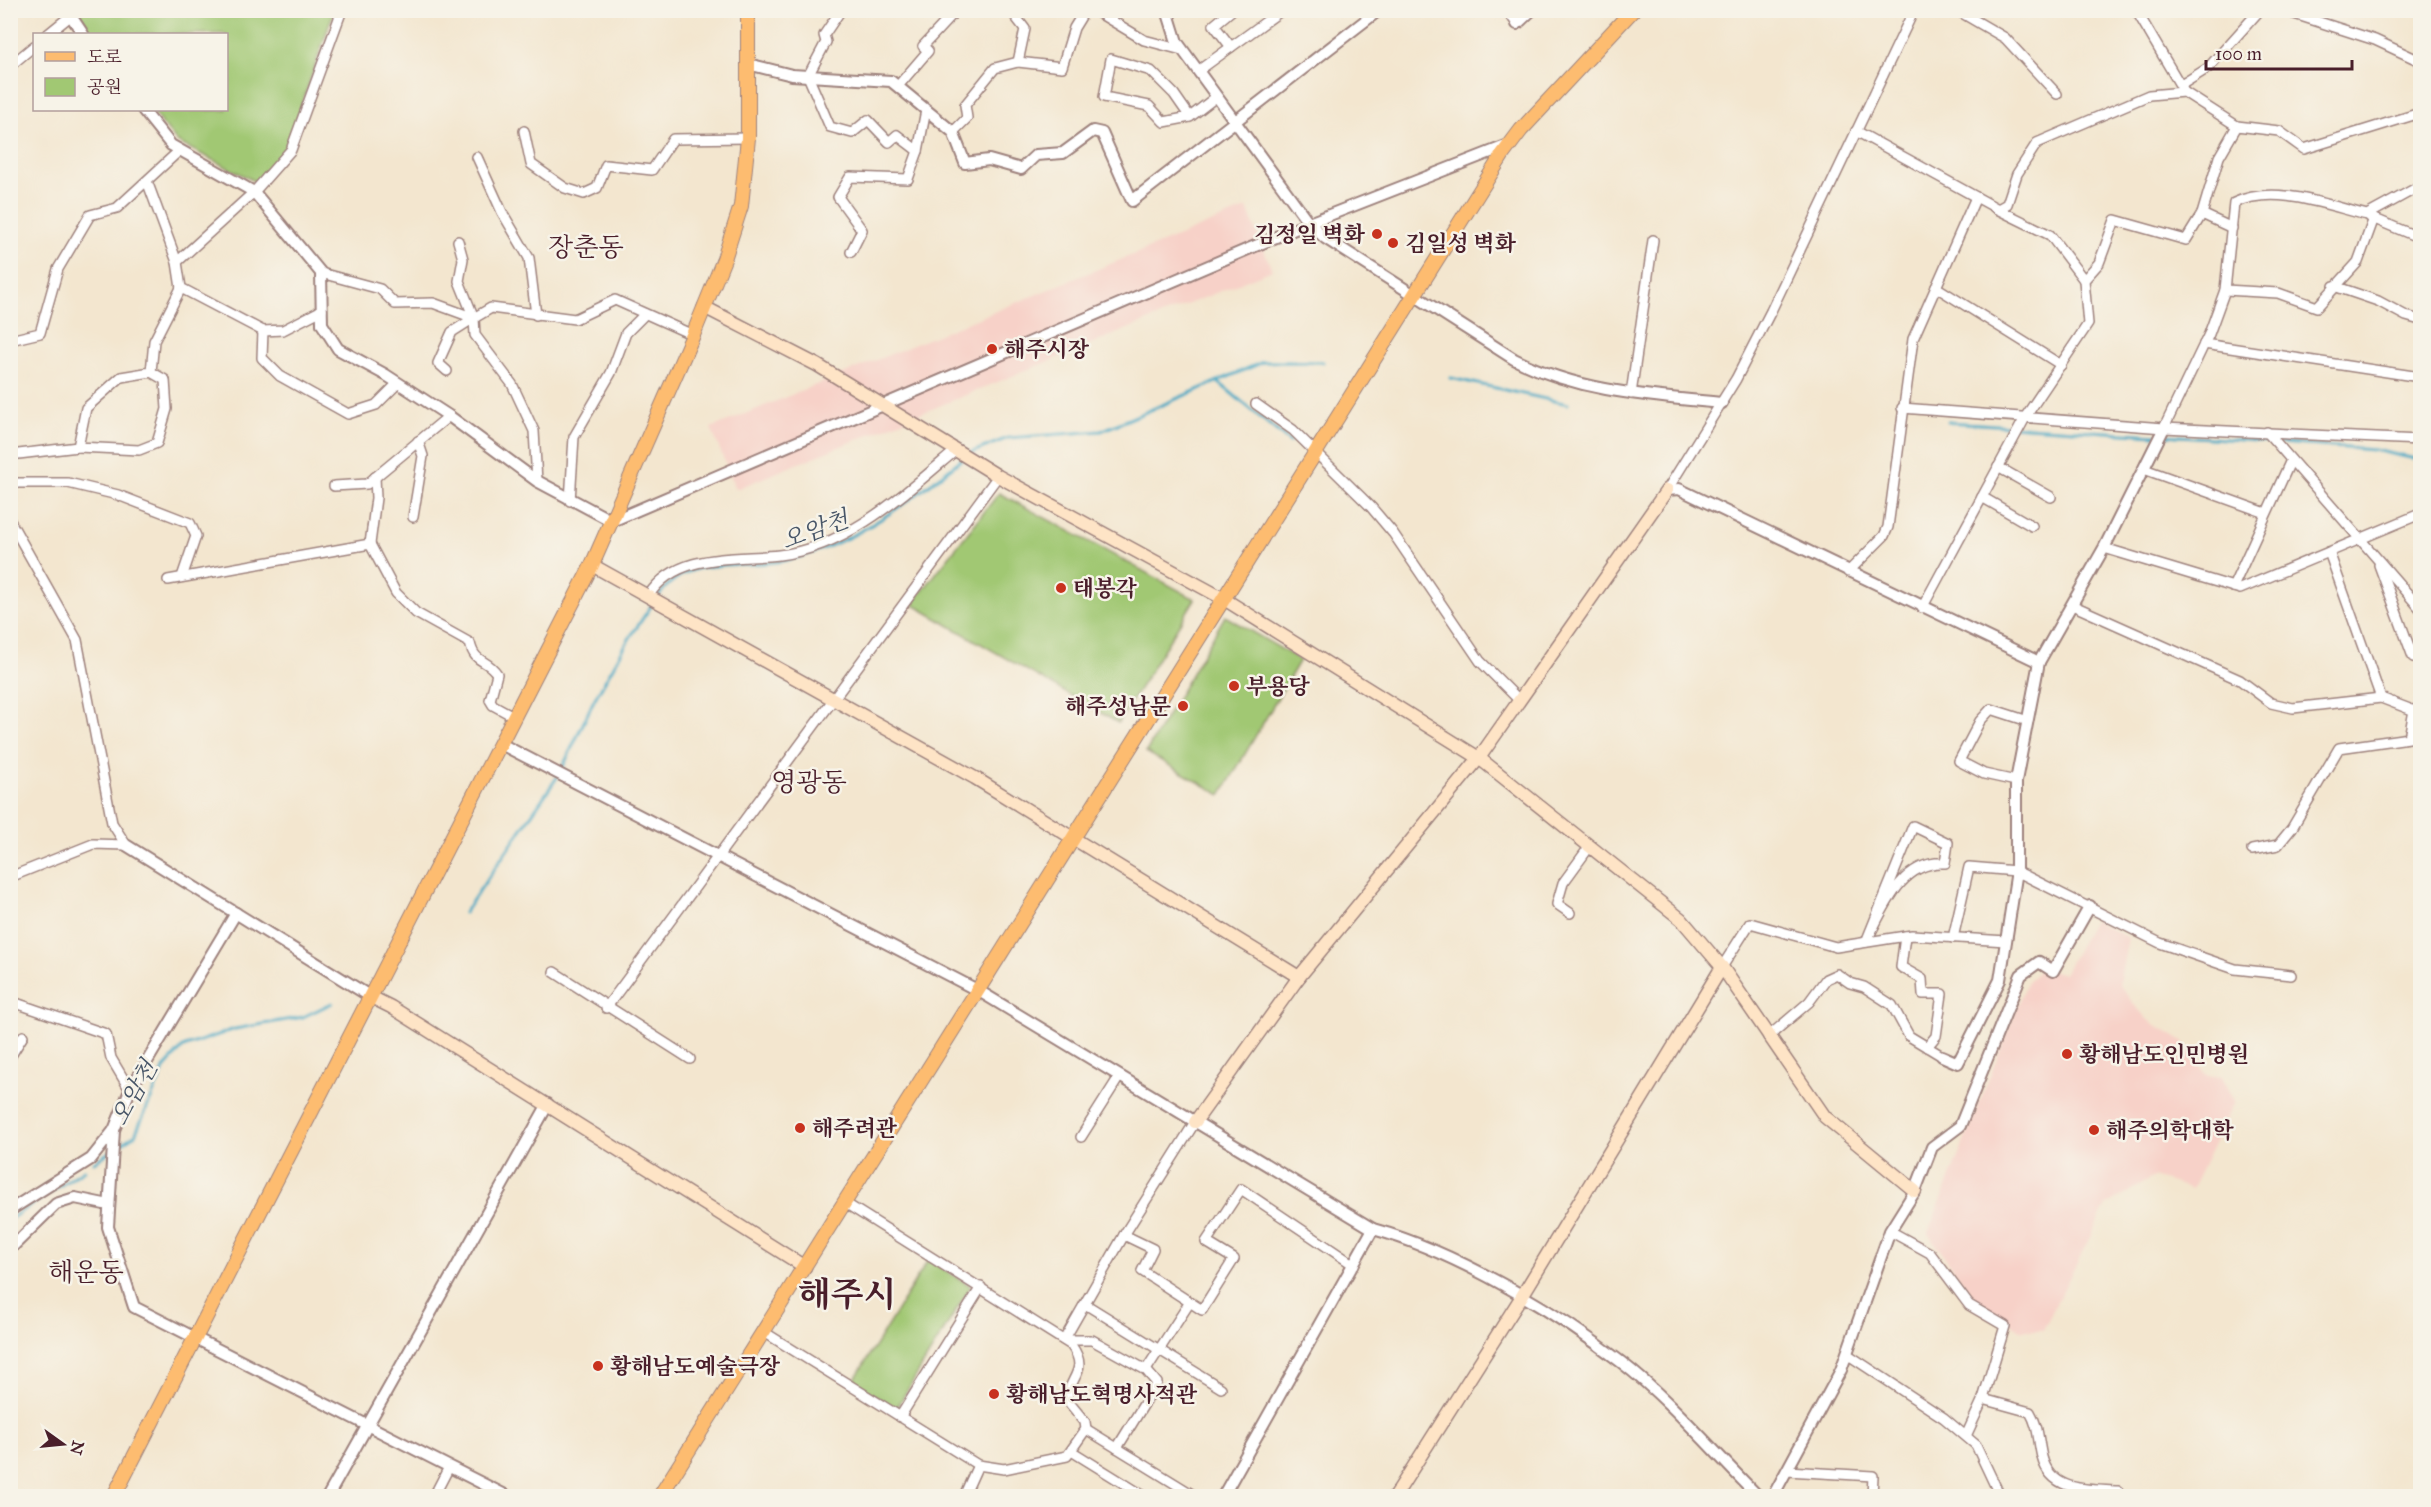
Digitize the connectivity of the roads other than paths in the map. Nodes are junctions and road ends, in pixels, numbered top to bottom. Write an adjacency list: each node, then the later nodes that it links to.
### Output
1 (342, 10): 53 (street)
2 (748, 10): 29 (main road)
3 (841, 10): 32 (street)
4 (1018, 10): 28 (street)
5 (1085, 10): 28 (street)
6 (1095, 10): 26 (street)
7 (1167, 10): 26 (street)
8 (1232, 10): 25 (street)
9 (1282, 10): 25 (street)
10 (1379, 10): 41 (street)
11 (1507, 10): 21 (street)
12 (1532, 10): 21 (street)
13 (1633, 10): 47 (main road)
14 (1914, 10): 44 (street)
15 (1957, 10): 35 (street)
16 (2136, 10): 34 (street)
17 (2260, 10): 34 (street)
18 (2282, 10): 27 (street)
19 (68, 14): 22 (street); 23 (street)
20 (951, 16): 33 (street)
21 (1517, 24)
22 (49, 33)
23 (82, 33)
24 (33, 47): 30 (street)
25 (1231, 47): 31 (street)
26 (1182, 50): 31 (street)
27 (2421, 61)
28 (1018, 62): 45 (street)
29 (748, 64): 32 (street); 46 (main road)
30 (10, 66)
31 (1198, 71): 36 (street)
32 (808, 75): 33 (street); 49 (street)
33 (898, 86): 37 (street)
34 (2182, 89): 42 (street); 55 (street)
35 (2057, 94)
36 (1216, 97): 40 (street); 41 (street)
37 (926, 110): 45 (street); 49 (street)
38 (144, 111): 48 (street)
39 (2421, 113): 42 (street)
40 (1190, 117): 40 (street)
41 (1233, 123): 45 (street); 58 (street)
42 (2237, 126): 56 (street)
43 (524, 131): 46 (street)
44 (1856, 131): 54 (street); 88 (street)
45 (953, 132)
46 (748, 138): 72 (main road)
47 (1511, 144): 58 (street); 71 (main road)
48 (180, 150): 51 (street); 53 (street)
49 (918, 151): 63 (street)
50 (477, 157): 75 (street)
51 (147, 181): 64 (street); 80 (street)
52 (2421, 186): 57 (street)
53 (254, 192): 64 (street); 65 (street)
54 (1976, 197): 55 (street); 68 (street)
55 (1998, 209): 66 (street)
56 (2202, 214): 59 (street); 66 (street)
57 (2371, 217): 59 (street); 60 (street); 67 (street)
58 (1309, 223): 71 (street); 90 (street)
59 (2232, 228): 70 (street)
60 (2421, 238)
61 (1653, 240): 87 (street)
62 (458, 241): 76 (street)
63 (851, 252)
64 (177, 262): 69 (street)
65 (321, 273): 73 (street); 76 (street)
66 (2084, 280): 82 (street)
67 (2334, 286): 70 (street); 77 (street)
68 (1936, 287): 82 (street); 91 (street)
69 (181, 288): 78 (street); 84 (street)
70 (2224, 290): 81 (street)
71 (1416, 297): 87 (street); 100 (main road)
72 (704, 308): 79 (main road); 90 (main road)
73 (322, 310): 78 (street); 86 (street)
74 (645, 314): 75 (street); 79 (street); 113 (street)
75 (536, 315): 76 (street)
76 (474, 318): 83 (street); 107 (street)
77 (2421, 320)
78 (263, 331): 86 (street)
79 (693, 334): 118 (main road)
80 (10, 340)
81 (2204, 344): 85 (street); 95 (street)
82 (2061, 365): 93 (street)
83 (447, 371)
84 (151, 372): 98 (street); 98 (street)
85 (2421, 376)
86 (398, 383): 92 (street)
87 (1631, 394): 88 (street)
88 (1722, 403): 110 (street)
89 (1256, 404): 100 (street)
90 (880, 406): 99 (main road); 118 (street)
91 (1902, 408): 93 (street); 126 (street)
92 (449, 416): 97 (street); 107 (street)
93 (2026, 416): 95 (street); 103 (street)
94 (2267, 432): 95 (street); 96 (street); 102 (street)
95 (2162, 433): 104 (street)
96 (2421, 440)
97 (418, 441): 106 (street); 116 (street)
98 (78, 447): 101 (street)
99 (954, 451): 105 (main road); 130 (street)
100 (1316, 454): 131 (main road); 139 (street)
101 (10, 455)
102 (2291, 460): 114 (street); 120 (street)
103 (1998, 466): 111 (street); 112 (street)
104 (2144, 469): 114 (street); 122 (street)
105 (998, 476): 131 (main road); 137 (street)
106 (375, 477): 109 (street); 121 (street)
107 (537, 481): 113 (street)
108 (10, 483): 127 (street)
109 (334, 486)
110 (1667, 490): 126 (street); 139 (main road)
111 (1982, 497): 119 (street); 133 (street)
112 (2052, 497)
113 (570, 501): 118 (street)
114 (2266, 513): 129 (street)
115 (2421, 514): 120 (street)
116 (413, 517)
117 (10, 521): 147 (street)
118 (612, 521): 125 (main road)
119 (2032, 526)
120 (2360, 540): 123 (street); 124 (street)
121 (370, 544): 127 (street); 141 (street)
122 (2104, 548): 129 (street); 132 (street)
123 (2329, 552): 129 (street); 138 (street)
124 (2377, 560): 134 (street); 135 (street)
125 (592, 565): 130 (main road); 141 (main road)
126 (1848, 572): 133 (street)
127 (182, 577): 128 (street)
128 (168, 580)
129 (2233, 587)
130 (648, 595): 137 (main road)
131 (1224, 599): 144 (main road); 146 (main road)
132 (2072, 605): 136 (street); 138 (street)
133 (1922, 608): 136 (street)
134 (2421, 608)
135 (2421, 659)
136 (2039, 662): 142 (street)
137 (835, 698): 146 (main road); 150 (street)
138 (2381, 698): 140 (street)
139 (1519, 700): 144 (main road)
140 (2417, 711): 149 (street)
141 (515, 717): 143 (main road)
142 (2028, 721): 145 (street); 145 (street)
143 (501, 744): 150 (street); 165 (main road)
144 (1479, 758): 148 (main road); 163 (main road)
145 (2016, 781): 151 (street)
146 (1073, 840): 163 (main road); 164 (main road)
147 (126, 844): 152 (street); 154 (street)
148 (1590, 846): 155 (street); 160 (main road)
149 (2252, 850)
150 (715, 856): 164 (street); 167 (street)
151 (2016, 871): 153 (street); 157 (street); 158 (street)
152 (10, 877)
153 (2090, 906): 162 (street); 180 (street)
154 (236, 913): 165 (street); 175 (street)
155 (1570, 914)
156 (1905, 936): 157 (street); 159 (street); 170 (street)
157 (1953, 938): 158 (street)
158 (2006, 941): 171 (street)
159 (1866, 942): 159 (street); 160 (street)
160 (1722, 967): 169 (main road); 191 (main road)
161 (554, 972): 167 (street)
162 (2290, 975)
163 (1299, 978): 177 (main road)
164 (979, 991): 174 (street); 181 (main road)
165 (371, 997): 176 (main road); 195 (main road)
166 (10, 1000): 175 (street)
167 (606, 1008): 173 (street)
168 (23, 1036): 172 (street)
169 (1768, 1036): 170 (street); 180 (main road)
170 (1927, 1047): 171 (street)
171 (1942, 1056)
172 (10, 1058)
173 (690, 1059)
174 (1119, 1077): 177 (street); 179 (street)
175 (130, 1090): 178 (street)
176 (548, 1104): 189 (main road); 203 (street)
177 (1195, 1122): 184 (street); 186 (street)
178 (114, 1135): 182 (street); 183 (street)
179 (1082, 1137)
180 (1915, 1191): 185 (street)
181 (845, 1203): 189 (main road); 190 (street)
182 (109, 1205): 187 (street); 195 (street)
183 (10, 1210)
184 (1373, 1229): 188 (street); 191 (street)
185 (1890, 1232): 198 (street); 201 (street)
186 (1124, 1234): 192 (street); 193 (street)
187 (10, 1249)
188 (1354, 1264): 192 (street); 220 (street)
189 (805, 1267): 194 (main road)
190 (981, 1287): 196 (street); 202 (street)
191 (1522, 1296): 221 (main road); 222 (street)
192 (1190, 1302): 197 (street)
193 (1085, 1304): 196 (street); 197 (street)
194 (764, 1332): 202 (street); 216 (main road)
195 (196, 1337): 203 (street); 212 (main road)
196 (1064, 1340): 199 (street); 204 (street)
197 (1158, 1351): 199 (street); 200 (street)
198 (1847, 1354): 205 (street); 210 (street)
199 (1146, 1371): 206 (street)
200 (1221, 1388)
201 (1983, 1399): 205 (street); 211 (street)
202 (900, 1417): 208 (street)
203 (369, 1426): 209 (street); 213 (street)
204 (1086, 1429): 206 (street); 207 (street)
205 (1966, 1436): 225 (street)
206 (1117, 1448): 219 (street)
207 (1073, 1452): 208 (street); 218 (street)
208 (978, 1465): 217 (street)
209 (449, 1467): 214 (street); 215 (street)
210 (1787, 1471): 223 (street); 224 (street)
211 (2118, 1491)
212 (114, 1497)
213 (328, 1497)
214 (434, 1497)
215 (507, 1497)
216 (660, 1497)
217 (964, 1497)
218 (1144, 1497)
219 (1195, 1497)
220 (1224, 1497)
221 (1395, 1497)
222 (1758, 1497)
223 (1773, 1497)
224 (1872, 1497)
225 (2000, 1497)

